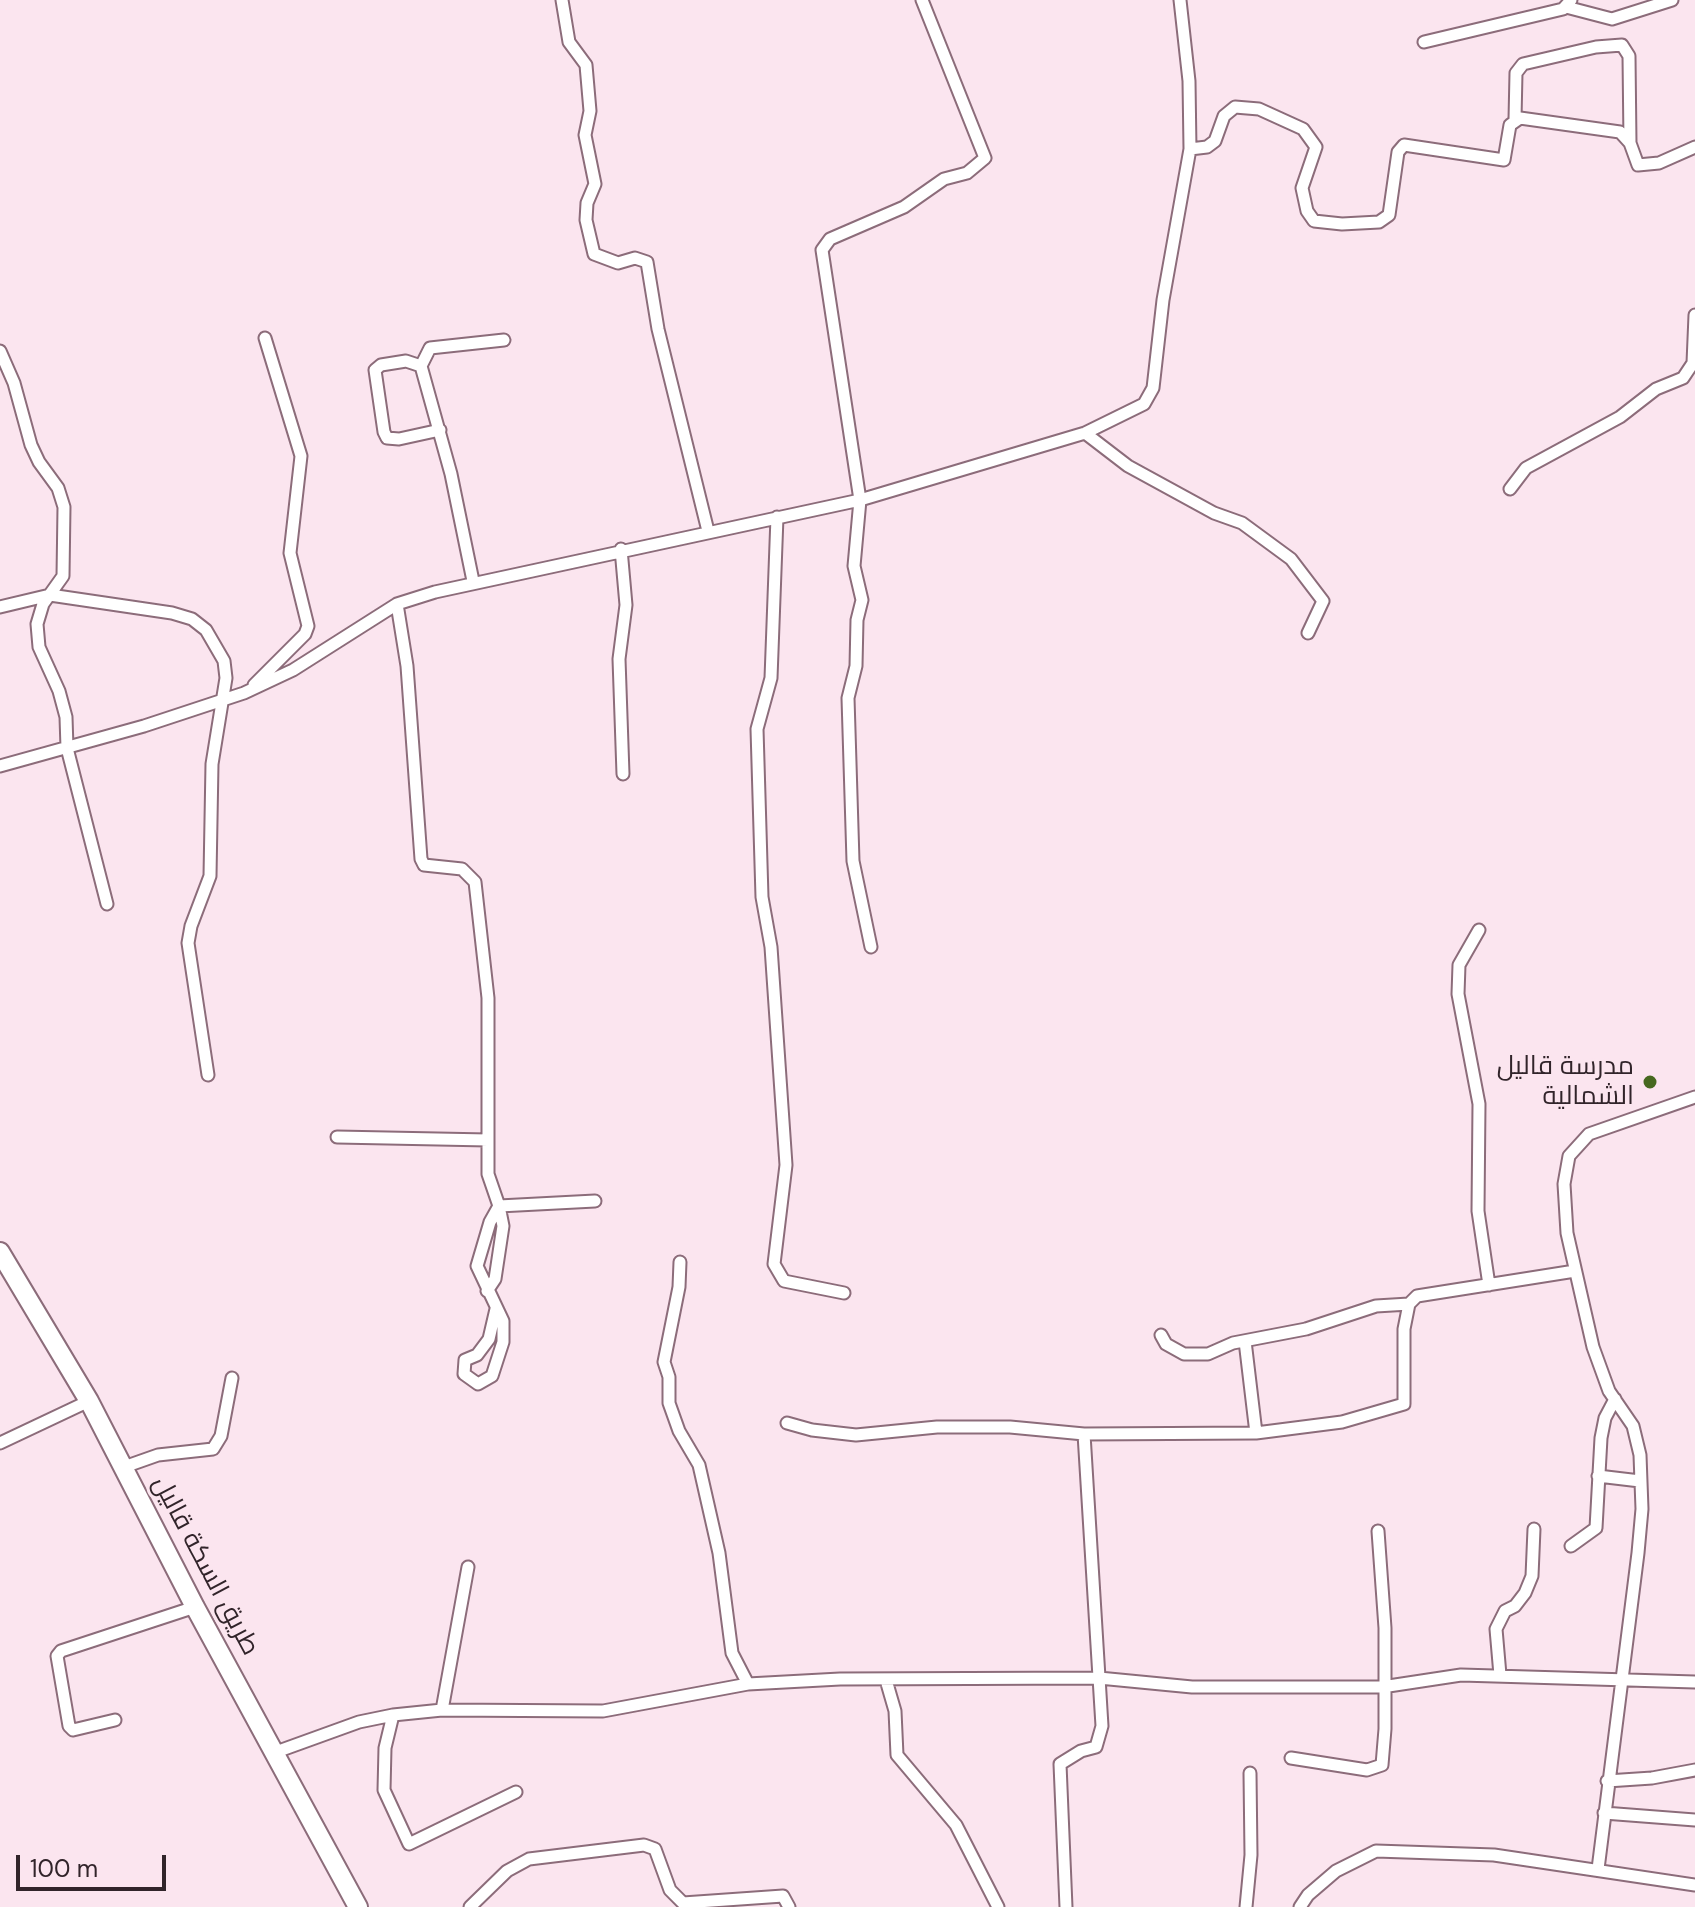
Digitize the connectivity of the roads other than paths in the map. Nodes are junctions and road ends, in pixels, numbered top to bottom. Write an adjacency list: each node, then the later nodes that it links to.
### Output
1 (562, 0): 21 (street)
2 (922, 0): 19 (street)
3 (1180, 0): 10 (street)
4 (1672, 0): 5 (street)
5 (1569, 4): 6 (street)
6 (1424, 42)
7 (1515, 119): 8 (street); 8 (street); 10 (street)
8 (1630, 143): 9 (street)
9 (1695, 147)
10 (1190, 149): 17 (street)
11 (1695, 315): 18 (street)
12 (265, 338): 28 (street)
13 (504, 340): 15 (street)
14 (0, 351): 24 (street)
15 (421, 366): 16 (street); 16 (street)
16 (440, 430): 23 (street)
17 (1085, 433): 19 (street); 27 (street)
18 (1510, 489)
19 (860, 500): 20 (street); 35 (street)
20 (777, 517): 21 (street); 49 (street)
21 (708, 531): 22 (street)
22 (621, 549): 23 (street); 32 (street)
23 (473, 581): 25 (street)
24 (50, 595): 26 (street); 29 (street); 30 (street)
25 (397, 604): 28 (street); 39 (street)
26 (0, 607)
27 (1308, 633)
28 (244, 693): 29 (street)
29 (221, 702): 30 (street); 36 (street)
30 (67, 748): 31 (street); 33 (street)
31 (0, 766)
32 (623, 774)
33 (107, 904)
34 (1479, 930): 47 (street)
35 (871, 947)
36 (208, 1075)
37 (1695, 1097): 46 (street)
38 (337, 1137): 39 (street)
39 (488, 1140): 41 (street)
40 (595, 1201): 41 (street)
41 (499, 1206): 43 (street); 45 (street)
42 (0, 1252): 56 (main road, طريق السكة قاليل)
43 (497, 1257): 45 (street); 48 (street)
44 (680, 1262): 74 (street)
45 (477, 1266): 48 (street)
46 (1575, 1271): 47 (street); 55 (street)
47 (1489, 1285): 50 (street)
48 (487, 1291): 51 (street)
49 (844, 1293)
50 (1409, 1304): 53 (street); 58 (street)
51 (496, 1309): 51 (street)
52 (1161, 1335): 53 (street)
53 (1245, 1341): 58 (street)
54 (232, 1378): 61 (street)
55 (1615, 1399): 62 (street); 63 (street)
56 (89, 1401): 60 (street); 61 (main road, طريق السكة قاليل)
57 (787, 1423): 59 (street)
58 (1256, 1433): 59 (street)
59 (1084, 1434): 70 (street)
60 (0, 1443)
61 (124, 1467): 68 (main road, طريق السكة قاليل)
62 (1598, 1476): 63 (street); 66 (street)
63 (1640, 1481): 71 (street)
64 (1534, 1529): 69 (street)
65 (1378, 1531): 75 (street)
66 (1571, 1546)
67 (468, 1567): 76 (street)
68 (195, 1607): 78 (street); 79 (main road, طريق السكة قاليل)
69 (1500, 1675): 71 (street); 75 (street)
70 (1099, 1678): 72 (street); 75 (street); 93 (street)
71 (1620, 1678): 73 (street); 83 (street)
72 (886, 1680): 74 (street); 92 (street)
73 (1695, 1682)
74 (748, 1684): 76 (street)
75 (1382, 1687): 80 (street)
76 (442, 1710): 77 (street)
77 (393, 1715): 79 (street); 84 (street)
78 (115, 1720)
79 (276, 1752): 89 (main road, طريق السكة قاليل)
80 (1291, 1758)
81 (1695, 1770): 83 (street)
82 (1250, 1773): 94 (street)
83 (1607, 1781): 85 (street)
84 (516, 1792)
85 (1604, 1813): 86 (street); 87 (street)
86 (1695, 1820)
87 (1598, 1869): 88 (street); 95 (street)
88 (1695, 1885)
89 (358, 1907)
90 (470, 1907): 91 (street)
91 (789, 1907)
92 (998, 1907)
93 (1066, 1907)
94 (1246, 1907)
95 (1300, 1907)

